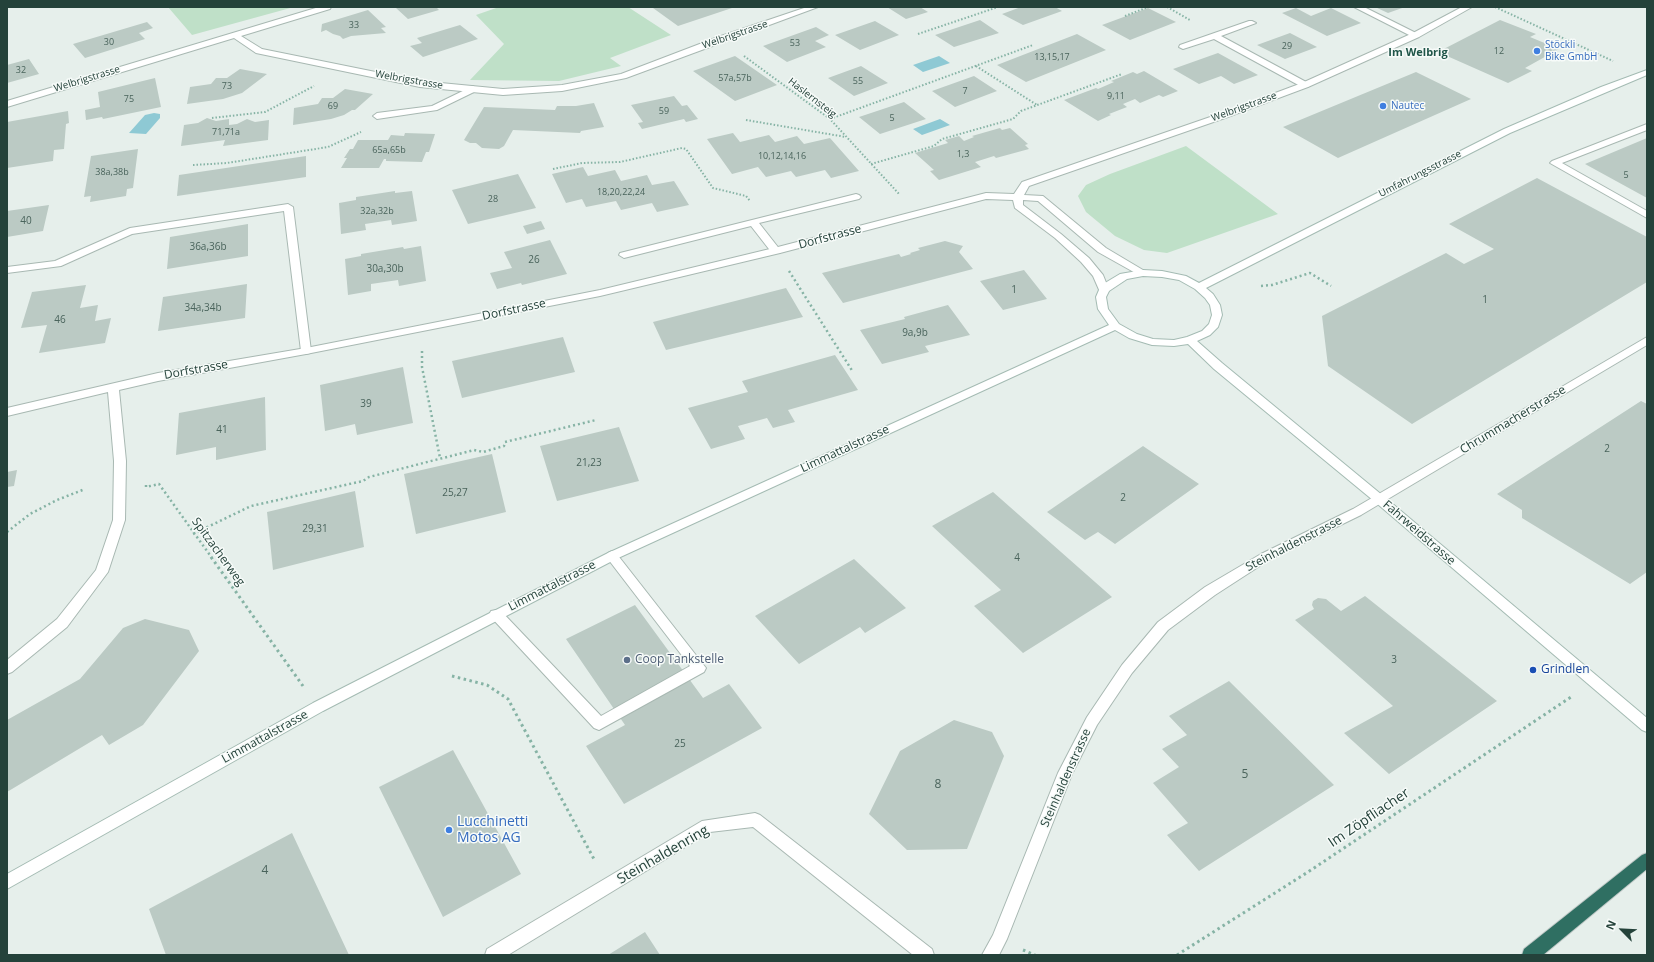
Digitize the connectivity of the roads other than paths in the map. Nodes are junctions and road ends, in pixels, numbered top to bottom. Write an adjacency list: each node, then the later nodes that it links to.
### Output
1 (327, 7): 6 (street)
2 (814, 7): 12 (street, Welbrigstrasse)
3 (1358, 7): 7 (street)
4 (1468, 7): 7 (street, Welbrigstrasse)
5 (1252, 23): 8 (street)
6 (235, 35): 12 (street, Welbrigstrasse); 13 (street, Welbrigstrasse)
7 (1416, 35): 11 (street, Welbrigstrasse)
8 (1215, 36): 9 (street); 11 (street)
9 (1183, 47)
10 (1644, 73): 24 (street, Umfahrungsstrasse)
11 (1305, 85): 16 (street, Welbrigstrasse)
12 (473, 89): 14 (street)
13 (7, 104)
14 (377, 116)
15 (1647, 127): 18 (street)
16 (1018, 196): 20 (street, Dorfstrasse); 23 (street, Dorfstrasse); 25 (street)
17 (856, 197): 19 (street)
18 (1647, 215)
19 (753, 222): 20 (street); 21 (street)
20 (776, 251): 29 (street, Dorfstrasse)
21 (624, 255)
22 (7, 270): 29 (street)
23 (1143, 273): 24 (street); 25 (street)
24 (1199, 287): 27 (street)
25 (1104, 290): 26 (street)
26 (1115, 326): 27 (street); 33 (street, Limmattalstrasse)
27 (1190, 340): 32 (street, Fahrweidstrasse)
28 (1647, 340): 32 (street, Chrummacherstrasse)
29 (306, 351): 30 (street, Dorfstrasse)
30 (113, 388): 31 (street, Dorfstrasse); 35 (street)
31 (7, 412)
32 (1378, 498): 36 (street, Fahrweidstrasse); 41 (street, Steinhaldenstrasse)
33 (612, 556): 34 (street, Limmattalstrasse); 34 (street)
34 (496, 615): 38 (street, Limmattalstrasse)
35 (7, 668)
36 (1647, 726)
37 (1647, 860): 42 (highway)
38 (7, 882)
39 (493, 955): 40 (street, Steinhaldenring)
40 (926, 955)
41 (990, 955)
42 (1530, 955)

